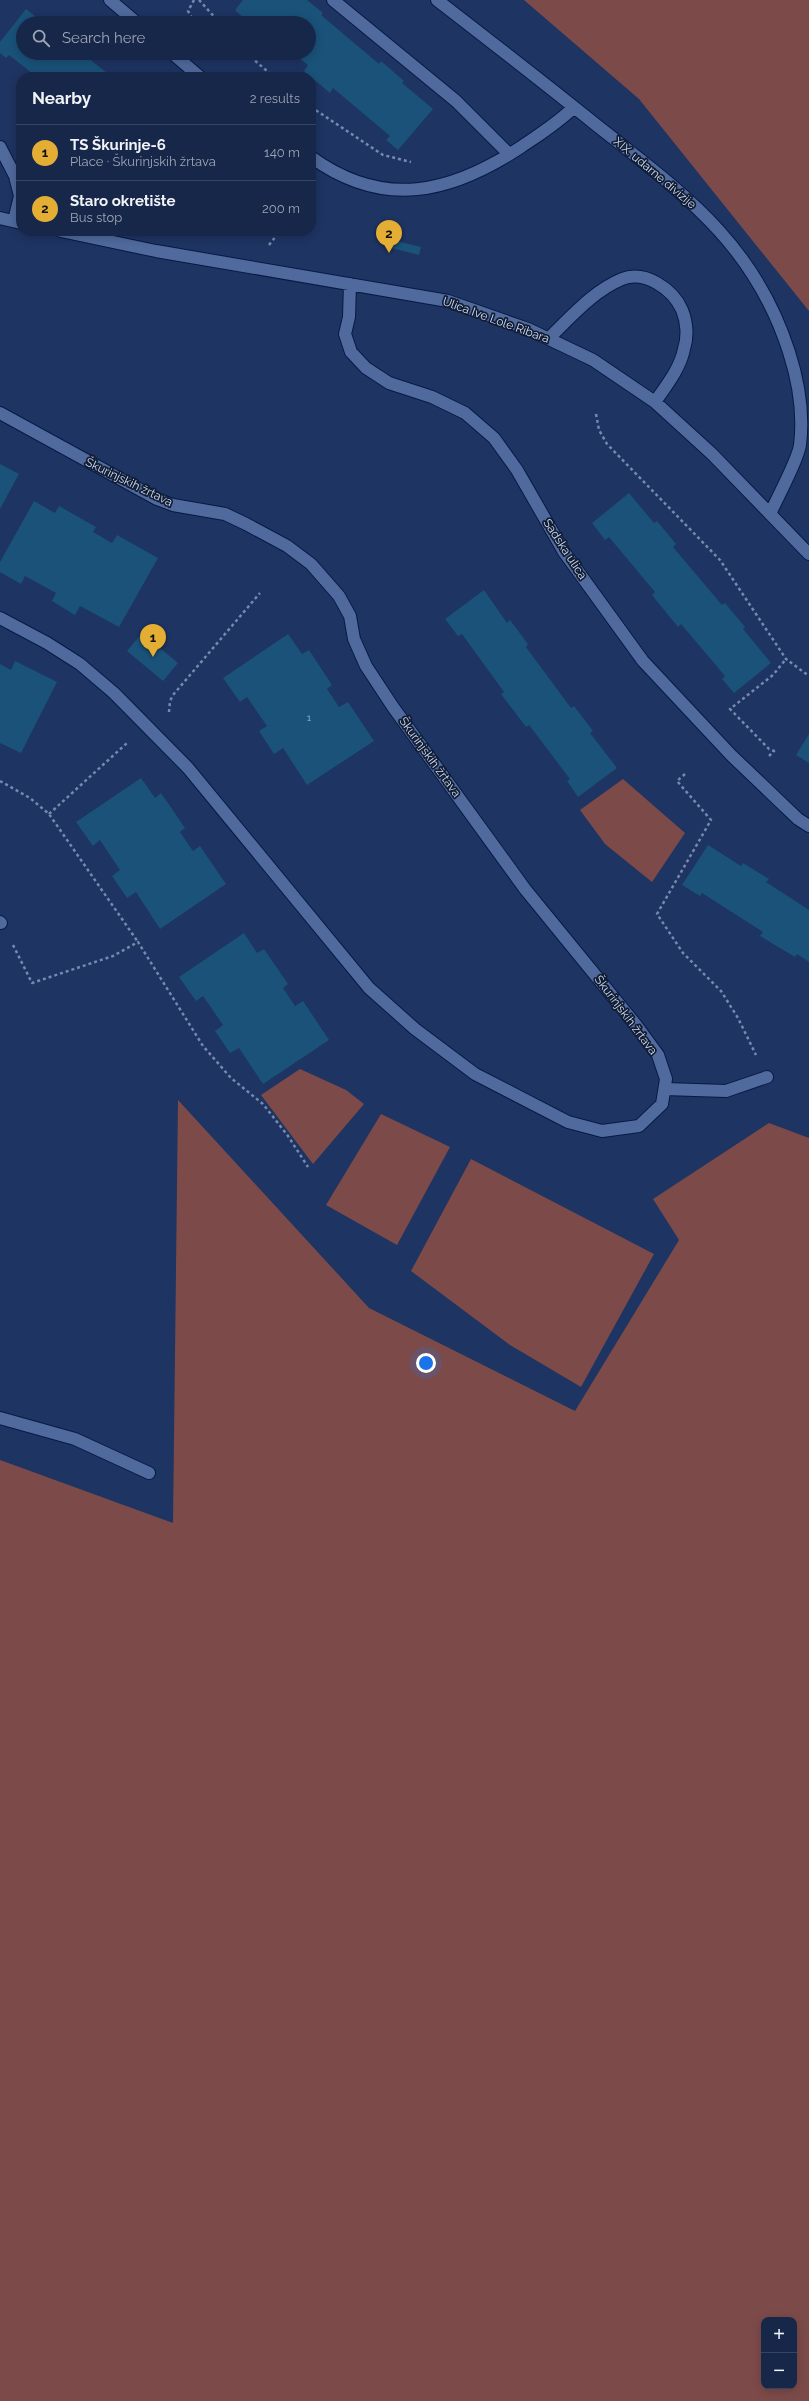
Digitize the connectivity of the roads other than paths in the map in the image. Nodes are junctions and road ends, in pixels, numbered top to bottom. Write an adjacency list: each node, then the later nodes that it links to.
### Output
1 (110, 0): 4 (street)
2 (333, 0): 9 (street)
3 (437, 0): 7 (street, XIX. udarne divizije)
4 (129, 16)
5 (180, 60): 6 (street)
6 (194, 72)
7 (574, 107): 9 (street); 19 (street, XIX. udarne divizije)
8 (0, 148): 11 (street)
9 (509, 154): 10 (street)
10 (316, 160)
11 (16, 180)
12 (0, 218): 13 (street)
13 (16, 222)
14 (85, 236): 15 (street, Ulica Ive Lole Ribara)
15 (350, 284): 16 (street, Ulica Ive Lole Ribara); 22 (street, Sadska ulica)
16 (549, 338): 17 (street, Ulica Ive Lole Ribara); 17 (street)
17 (655, 402): 19 (street, Ulica Ive Lole Ribara)
18 (0, 413): 24 (street, Škurinjskih žrtava)
19 (770, 514): 20 (street, Ulica Ive Lole Ribara)
20 (809, 554)
21 (0, 618): 24 (street, Škurinjskih žrtava)
22 (809, 826)
23 (767, 1077): 24 (street)
24 (665, 1089)
25 (0, 1418): 26 (street)
26 (149, 1473)

